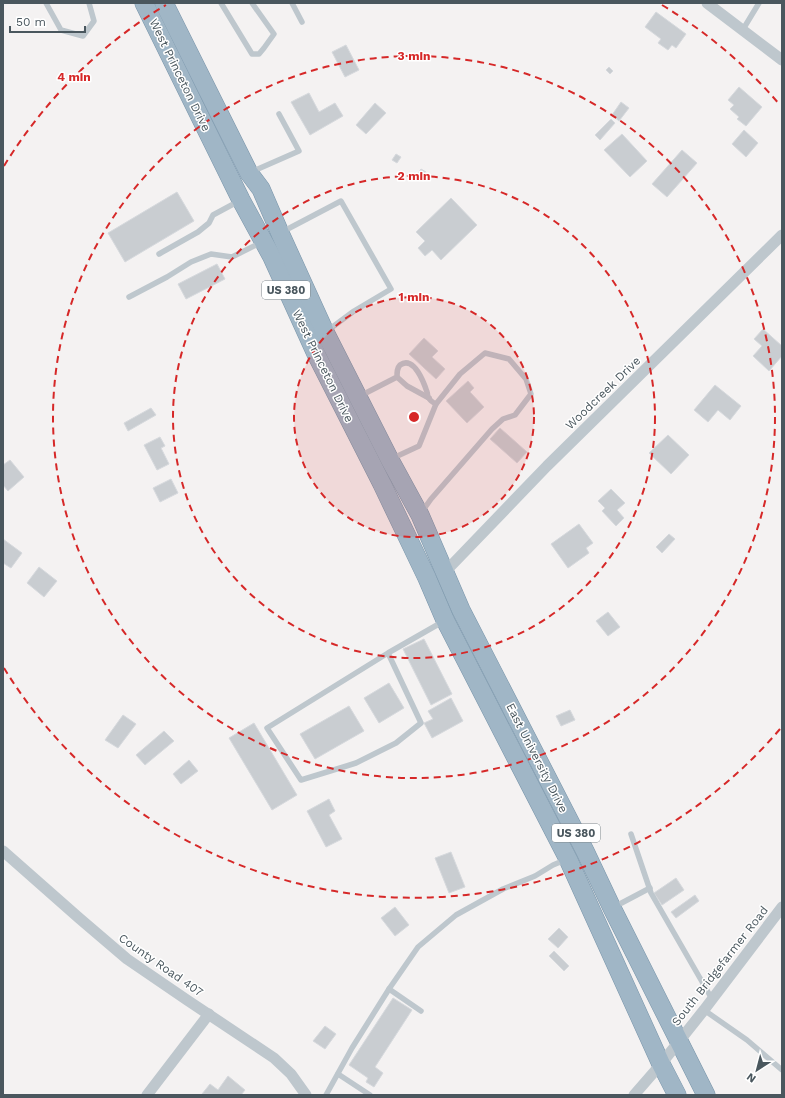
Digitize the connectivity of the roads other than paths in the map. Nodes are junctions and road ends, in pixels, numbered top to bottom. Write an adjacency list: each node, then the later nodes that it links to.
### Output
1 (46, 3): 2 (lane)
2 (89, 3)
3 (144, 3): 15 (highway, West Princeton Drive / US 380)
4 (164, 3): 14 (highway, West Princeton Drive / US 380)
5 (221, 3): 6 (lane)
6 (252, 3)
7 (292, 3): 10 (lane)
8 (707, 3): 11 (street)
9 (759, 3): 11 (lane)
10 (302, 22)
11 (742, 30): 12 (street)
12 (782, 60)
13 (279, 114): 14 (lane)
14 (249, 173): 17 (highway, West Princeton Drive / US 380)
15 (241, 200): 17 (highway, West Princeton Drive / US 380); 18 (lane)
16 (782, 235): 27 (street, Woodcreek Drive)
17 (271, 237): 19 (lane); 20 (highway, West Princeton Drive / US 380); 20 (lane); 28 (highway, West Princeton Drive / US 380)
18 (160, 254)
19 (129, 297)
20 (325, 332): 22 (highway, West Princeton Drive / US 380)
21 (397, 377): 22 (lane); 23 (lane); 23 (lane)
22 (358, 397): 25 (highway, West Princeton Drive / US 380)
23 (429, 398): 24 (lane)
24 (436, 404): 25 (lane); 26 (lane)
25 (390, 460): 26 (highway, West Princeton Drive / US 380)
26 (420, 515): 27 (highway, West Princeton Drive / US 380)
27 (444, 572): 29 (highway, East University Drive / US 380)
28 (427, 578): 29 (highway, East University Drive / US 380)
29 (453, 615): 30 (lane); 33 (highway, East University Drive / US 380); 36 (highway, East University Drive / US 380)
30 (388, 653): 30 (lane)
31 (632, 834): 34 (lane)
32 (3, 851): 41 (street, County Road 407)
33 (568, 859): 37 (lane); 43 (highway, East University Drive / US 380)
34 (650, 888): 36 (lane); 38 (lane)
35 (782, 907): 38 (street, South Bridgefarmer Road)
36 (612, 908): 42 (highway, East University Drive / US 380)
37 (389, 989): 40 (lane); 45 (lane)
38 (712, 999): 39 (street, South Bridgefarmer Road)
39 (704, 1010): 42 (street, South Bridgefarmer Road); 44 (lane)
40 (421, 1012)
41 (209, 1014): 46 (street); 47 (street, County Road 407)
42 (680, 1040): 43 (street, South Bridgefarmer Road); 52 (highway, East University Drive / US 380)
43 (661, 1064): 50 (street, South Bridgefarmer Road); 51 (highway, East University Drive / US 380)
44 (782, 1070)
45 (338, 1074): 48 (lane); 49 (lane)
46 (147, 1095)
47 (306, 1095)
48 (326, 1095)
49 (370, 1095)
50 (634, 1095)
51 (677, 1095)
52 (706, 1095)

